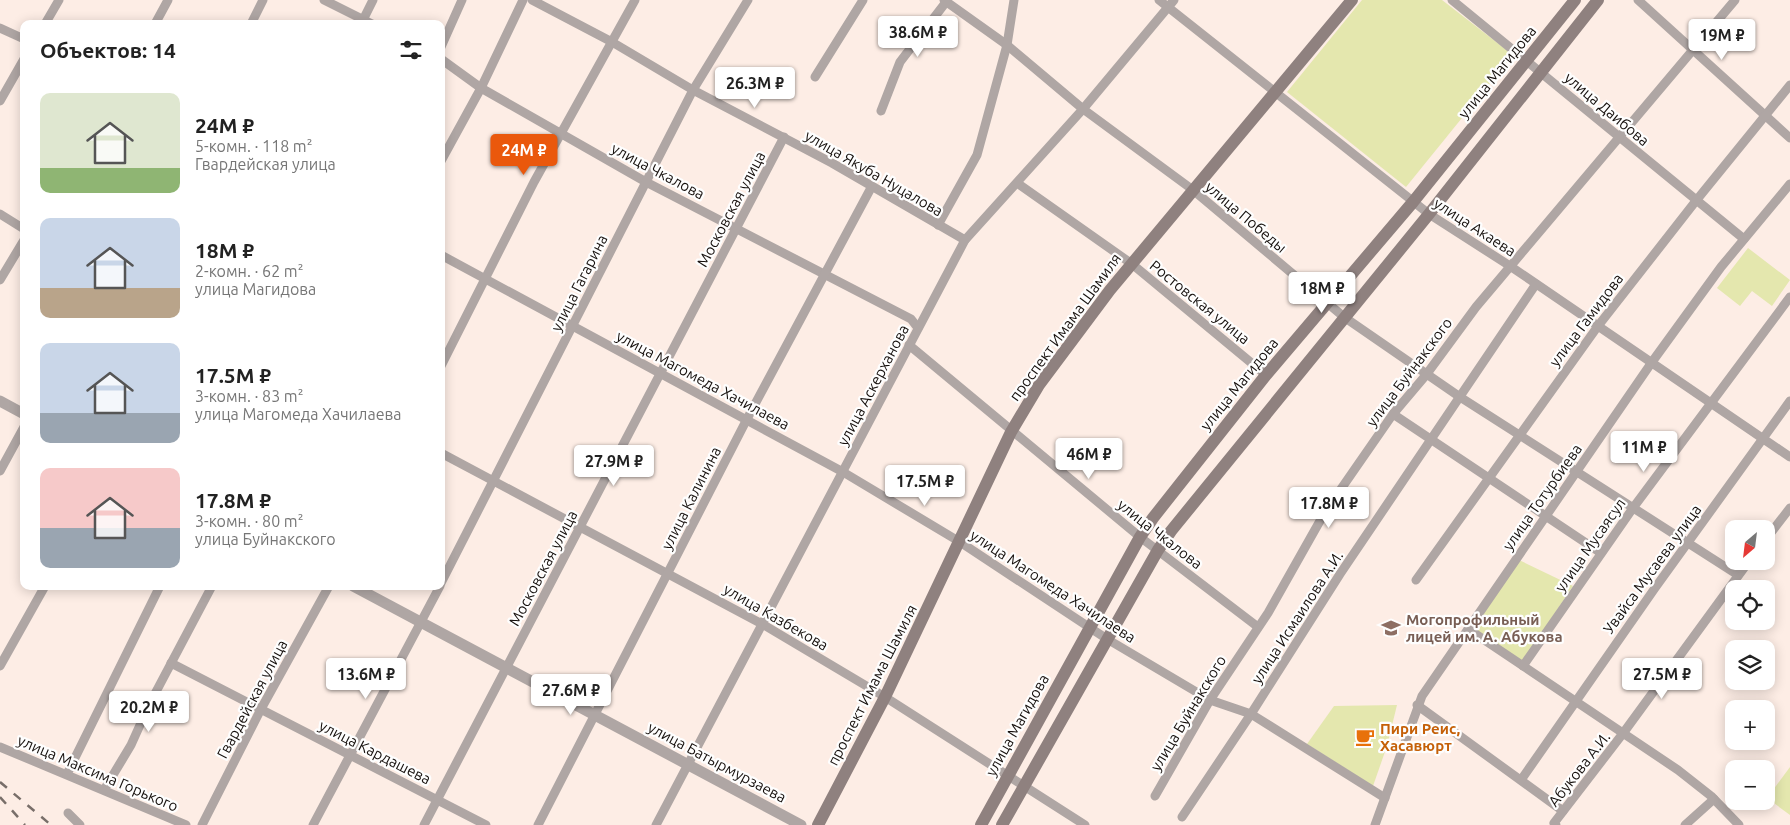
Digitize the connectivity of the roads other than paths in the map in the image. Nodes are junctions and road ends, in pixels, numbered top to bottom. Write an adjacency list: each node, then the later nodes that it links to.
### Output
1 (59, 0): 22 (street)
2 (168, 0): 23 (street)
3 (263, 0): 24 (street)
4 (324, 0): 25 (street)
5 (373, 0): 26 (street)
6 (462, 0): 29 (street)
7 (523, 0): 39 (street)
8 (532, 0): 30 (street, улица Якуба Нуцалова)
9 (636, 0): 30 (street)
10 (748, 0): 40 (street, улица Гагарина)
11 (863, 0): 37 (street)
12 (1014, 0): 31 (street)
13 (1160, 0): 21 (street, улица Акаева)
14 (1352, 0): 41 (main road, проспект Имама Шамиля)
15 (1452, 0): 33 (street, улица Даибова)
16 (1575, 0): 33 (main road, улица Магидова)
17 (1598, 0): 36 (main road)
18 (1638, 0): 32 (street)
19 (1735, 0): 32 (street, улица Буйнакского)
20 (945, 1): 31 (street, улица Победы); 44 (street)
21 (1171, 3): 41 (street, улица Акаева); 43 (street, улица Аскерханова)
22 (47, 20)
23 (157, 20)
24 (253, 20)
25 (361, 20)
26 (366, 20)
27 (0, 28): 28 (street)
28 (20, 37)
29 (445, 38)
30 (612, 42): 40 (street, улица Якуба Нуцалова); 46 (street)
31 (1006, 45): 43 (street, улица Победы); 60 (street)
32 (1693, 50): 45 (street); 48 (street, улица Буйнакского)
33 (1526, 61): 36 (street, улица Даибова); 56 (main road, улица Магидова)
34 (445, 62): 39 (street, улица Чкалова)
35 (20, 67): 42 (street)
36 (1540, 72): 48 (street, улица Даибова); 59 (main road)
37 (815, 76)
38 (1790, 85): 45 (street, улица Гамидова)
39 (481, 88): 46 (street, улица Чкалова); 50 (street)
40 (693, 90): 47 (street, улица Якуба Нуцалова); 51 (street, улица Гагарина)
41 (1274, 92): 55 (main road, проспект Имама Шамиля); 56 (street, улица Акаева)
42 (0, 101)
43 (1083, 109): 52 (street, улица Аскерханова); 55 (street, улица Победы)
44 (881, 111)
45 (1765, 116): 49 (street); 57 (street, улица Гамидова)
46 (561, 134): 51 (street, улица Чкалова); 70 (street)
47 (784, 137): 54 (street, улица Якуба Нуцалова); 62 (street, Московская улица)
48 (1618, 138): 57 (street, улица Даибова); 68 (street, улица Буйнакского)
49 (1790, 138)
50 (445, 154)
51 (646, 182): 62 (street, улица Чкалова); 76 (street, улица Гагарина)
52 (1017, 183): 64 (street, улица Аскерханова); 67 (street, Ростовская улица)
53 (1790, 184): 63 (street, улица Тотурбиева)
54 (872, 186): 60 (street, улица Якуба Нуцалова); 69 (street, улица Калинина)
55 (1193, 190): 67 (main road, проспект Имама Шамиля); 74 (street, улица Победы)
56 (1413, 202): 59 (street, улица Акаева); 74 (main road, улица Магидова)
57 (1695, 202): 63 (street, улица Даибова); 77 (street, улица Гамидова)
58 (0, 214): 61 (street)
59 (1429, 214): 68 (street, улица Акаева); 75 (main road)
60 (938, 225): 64 (street, улица Якуба Нуцалова)
61 (20, 226)
62 (736, 228): 69 (street, улица Чкалова); 82 (street, Московская улица)
63 (1744, 239): 81 (street, улица Тотурбиева)
64 (965, 240): 78 (street, улица Аскерханова)
65 (20, 247): 71 (street)
66 (445, 257): 70 (street, улица Магомеда Хачилаева)
67 (1132, 264): 83 (street, Ростовская улица); 92 (main road, проспект Имама Шамиля)
68 (1510, 266): 72 (street, улица Акаева); 84 (street, улица Буйнакского)
69 (825, 274): 78 (street, улица Чкалова); 91 (street, улица Калинина)
70 (484, 278): 76 (street, улица Магомеда Хачилаева); 80 (street)
71 (0, 280)
72 (1536, 284): 77 (street, улица Акаева); 85 (street, улица Исмаилова А.И.)
73 (1790, 297): 88 (street, улица Мусаясул)
74 (1326, 302): 75 (street, улица Победы); 83 (main road, улица Магидова)
75 (1344, 317): 84 (street, улица Победы); 112 (main road)
76 (573, 325): 82 (street, улица Магомеда Хачилаева); 103 (street, улица Гагарина)
77 (1598, 326): 81 (street, улица Акаева); 94 (street, улица Гамидова)
78 (918, 328): 79 (street, улица Аскерханова)
79 (909, 346): 92 (street, улица Чкалова); 101 (street, улица Аскерханова)
80 (445, 358)
81 (1652, 362): 88 (street, улица Акаева); 100 (street, улица Тотурбиева)
82 (661, 372): 91 (street, улица Магомеда Хачилаева); 107 (street, Московская улица)
83 (1266, 375): 109 (main road, улица Магидова)
84 (1426, 375): 85 (street, улица Победы); 90 (street, улица Буйнакского)
85 (1460, 397): 94 (street, улица Победы); 96 (street, улица Исмаилова А.И.)
86 (0, 401): 89 (street)
87 (1790, 401): 95 (street, Увайса Мусаева улица)
88 (1710, 402): 95 (street, улица Акаева); 104 (street, улица Мусаясул)
89 (20, 412)
90 (1393, 414): 96 (street); 127 (street, улица Буйнакского)
91 (748, 419): 101 (street, улица Магомеда Хачилаева); 115 (street, улица Калинина)
92 (1011, 432): 109 (street, улица Чкалова); 110 (main road, проспект Имама Шамиля)
93 (20, 434): 99 (street)
94 (1518, 435): 100 (street, улица Победы); 102 (street, улица Гамидова)
95 (1762, 438): 98 (street, улица Акаева); 111 (street, Увайса Мусаева улица)
96 (1432, 440): 102 (street); 141 (street, улица Исмаилова А.И.)
97 (445, 455): 103 (street, улица Казбекова)
98 (1790, 457)
99 (0, 471)
100 (1577, 471): 104 (street, улица Победы); 106 (street, улица Тотурбиева)
101 (843, 472): 110 (street, улица Магомеда Хачилаева); 126 (street, улица Аскерханова)
102 (1488, 478): 106 (street); 118 (street, улица Гамидова)
103 (493, 481): 107 (street, улица Казбекова); 116 (street, улица Гагарина)
104 (1633, 508): 111 (street, улица Победы); 113 (street, улица Мусаясул)
105 (1790, 508): 108 (street)
106 (1546, 516): 113 (street); 129 (street, улица Тотурбиева)
107 (580, 526): 115 (street, улица Казбекова); 134 (street, Московская улица)
108 (1775, 527)
109 (1140, 537): 112 (street, улица Чкалова); 128 (main road, улица Магидова)
110 (960, 542): 128 (street, улица Магомеда Хачилаева); 135 (main road, проспект Имама Шамиля)
111 (1688, 544): 117 (street, улица Победы); 137 (street, Увайса Мусаева улица)
112 (1158, 550): 127 (street, улица Чкалова); 130 (main road)
113 (1601, 553): 133 (street, улица Мусаясул)
114 (1742, 570): 117 (street, Абукова А.И.)
115 (668, 572): 126 (street, улица Казбекова); 140 (street, улица Калинина)
116 (445, 575)
117 (1738, 576): 142 (street, Абукова А.И.)
118 (1416, 580)
119 (43, 590): 132 (street)
120 (158, 590): 146 (street)
121 (210, 590): 131 (street)
122 (327, 590): 139 (street, Гвардейская улица)
123 (361, 590): 125 (street, улица Батырмурзаева)
124 (438, 590): 125 (street)
125 (421, 622): 134 (street, улица Батырмурзаева); 144 (street)
126 (764, 625): 135 (street, улица Казбекова); 145 (street, улица Аскерханова)
127 (1258, 627): 136 (street, улица Буйнакского)
128 (1090, 628): 130 (street, улица Магомеда Хачилаева); 147 (main road, улица Магидова)
129 (1468, 629): 133 (street); 138 (street, улица Тотурбиева)
130 (1107, 639): 136 (street, улица Магомеда Хачилаева); 149 (main road)
131 (172, 663): 139 (street, улица Кардашева); 150 (street)
132 (0, 666)
133 (1523, 666): 137 (street)
134 (506, 667): 140 (street, улица Батырмурзаева); 154 (street, Московская улица)
135 (885, 698): 147 (street, улица Казбекова); 168 (main road, проспект Имама Шамиля)
136 (1210, 700): 141 (street, улица Магомеда Хачилаева); 151 (street, улица Буйнакского)
137 (1575, 702): 142 (street); 148 (street, Увайса Мусаева улица)
138 (1417, 705): 148 (street); 152 (street, улица Тотурбиева)
139 (260, 709): 144 (street, улица Кардашева); 161 (street, Гвардейская улица)
140 (595, 713): 145 (street, улица Батырмурзаева); 165 (street, улица Калинина)
141 (1252, 714): 152 (street, улица Магомеда Хачилаева); 157 (street, улица Исмаилова А.И.)
142 (1624, 732): 153 (street); 155 (street, Абукова А.И.)
143 (0, 747): 146 (street, улица Максима Горького)
144 (350, 755): 154 (street, улица Кардашева); 162 (street)
145 (689, 765): 166 (street, улица Аскерханова); 167 (street, улица Батырмурзаева)
146 (66, 774): 150 (street, улица Максима Горького)
147 (1007, 777): 149 (street, улица Казбекова); 169 (main road, улица Магидова)
148 (1521, 780): 155 (street)
149 (1024, 787): 170 (main road); 171 (street, улица Казбекова)
150 (104, 790): 160 (street, улица Максима Горького)
151 (1155, 796)
152 (1385, 798): 172 (street, улица Тотурбиева)
153 (1714, 799): 173 (street); 174 (street)
154 (437, 800): 163 (street, Московская улица); 164 (street, улица Кардашева)
155 (1563, 811): 158 (street, Абукова А.И.)
156 (68, 814): 159 (street)
157 (1182, 817)
158 (1555, 824)
159 (80, 825)
160 (186, 825)
161 (202, 825)
162 (313, 825)
163 (424, 825)
164 (486, 825)
165 (538, 825)
166 (656, 825)
167 (801, 825)
168 (818, 825)
169 (980, 825)
170 (1002, 825)
171 (1085, 825)
172 (1375, 825)
173 (1685, 825)
174 (1739, 825)

